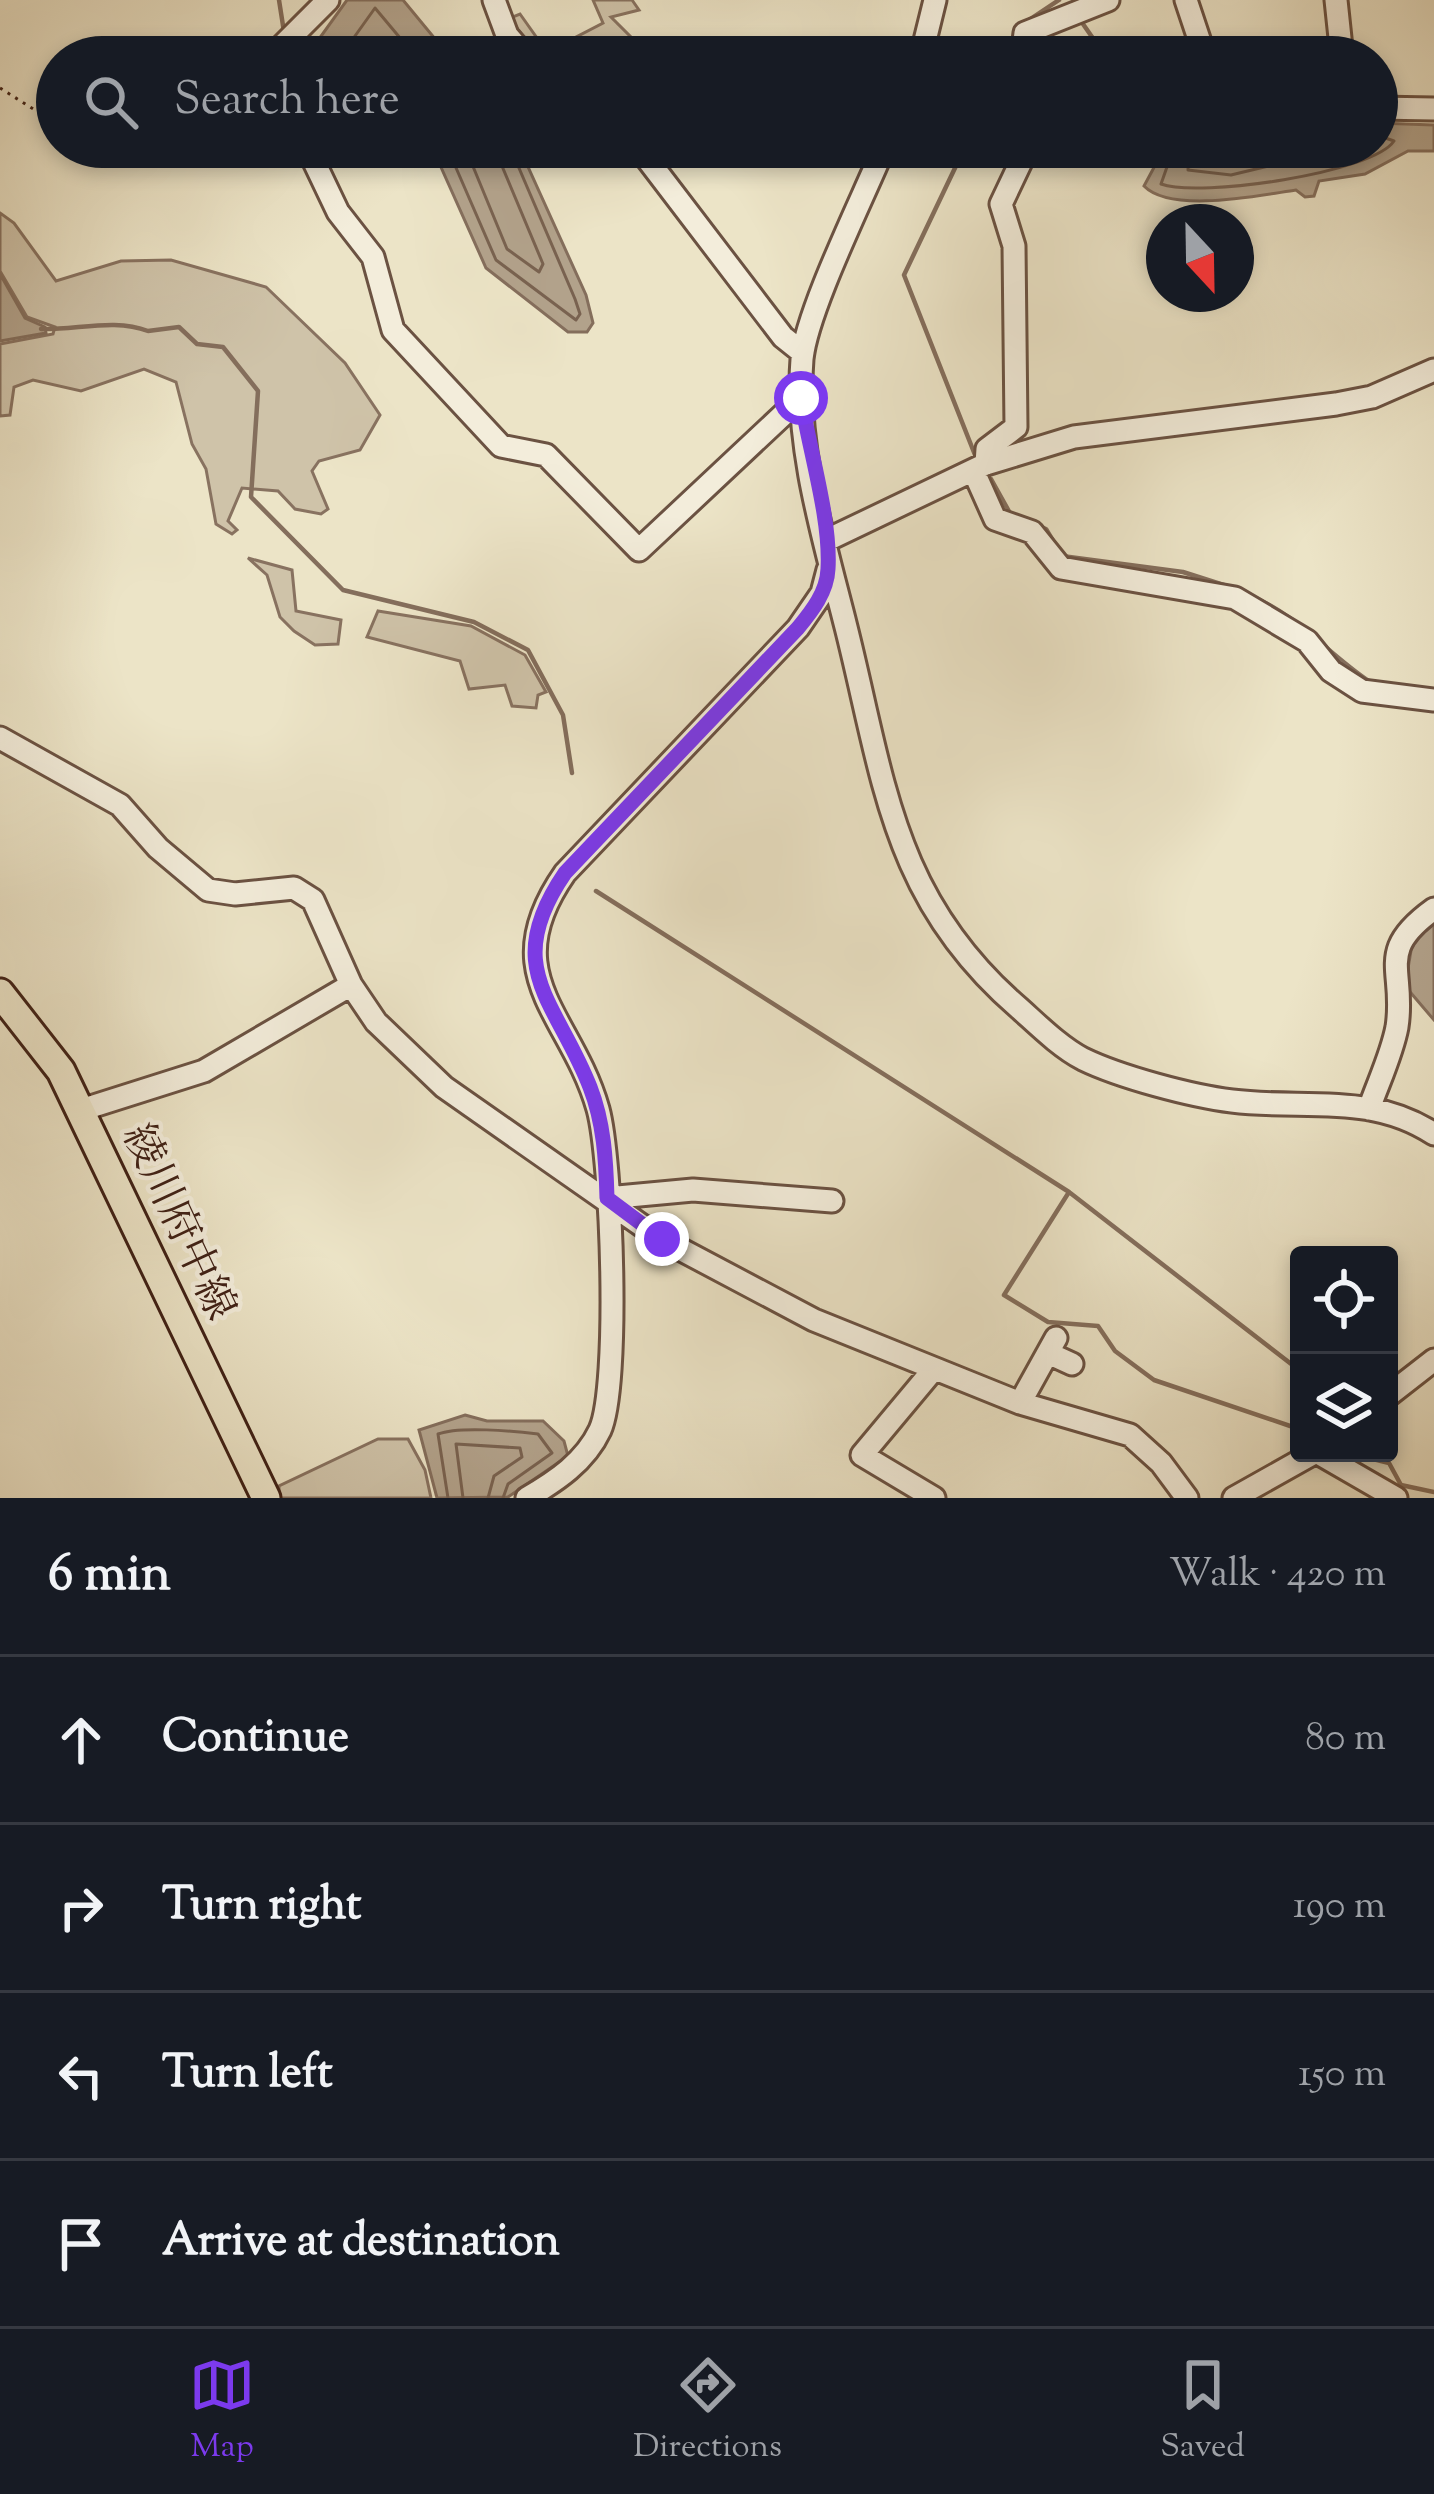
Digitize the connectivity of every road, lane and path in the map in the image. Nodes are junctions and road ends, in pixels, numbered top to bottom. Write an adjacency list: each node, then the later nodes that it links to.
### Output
1 (328, 0): 7 (street)
2 (494, 0): 8 (street)
3 (935, 0): 9 (street)
4 (1108, 0): 10 (street)
5 (1186, 0): 11 (street)
6 (1336, 0): 12 (street)
7 (292, 36)
8 (508, 36)
9 (926, 36)
10 (1025, 36)
11 (1198, 36)
12 (1340, 36)
13 (0, 88): 16 (path)
14 (1398, 108): 15 (street)
15 (1434, 109)
16 (36, 111)
17 (317, 168): 23 (street)
18 (654, 168): 21 (street)
19 (876, 168): 21 (street)
20 (1018, 168): 24 (street)
21 (802, 353): 23 (street)
22 (1434, 370): 24 (street)
23 (801, 398): 25 (street)
24 (980, 468): 25 (street); 27 (street)
25 (825, 542): 26 (street)
26 (828, 571): 32 (street); 35 (street)
27 (1434, 700)
28 (0, 738): 30 (street)
29 (1434, 909): 32 (street)
30 (351, 985): 33 (street); 35 (street)
31 (0, 993): 33 (main road, 綾川府中線)
32 (1369, 1109): 34 (street)
33 (81, 1110): 44 (main road, 綾川府中線)
34 (1434, 1134)
35 (607, 1198): 36 (street); 39 (street); 45 (street)
36 (832, 1201)
37 (1434, 1360): 40 (street)
38 (1072, 1364): 41 (street)
39 (933, 1370): 41 (street); 46 (street)
40 (1398, 1388)
41 (1020, 1403): 47 (street)
42 (1300, 1462): 48 (street)
43 (1332, 1462): 49 (street)
44 (266, 1498)
45 (526, 1498)
46 (934, 1498)
47 (1187, 1498)
48 (1234, 1498)
49 (1396, 1498)

